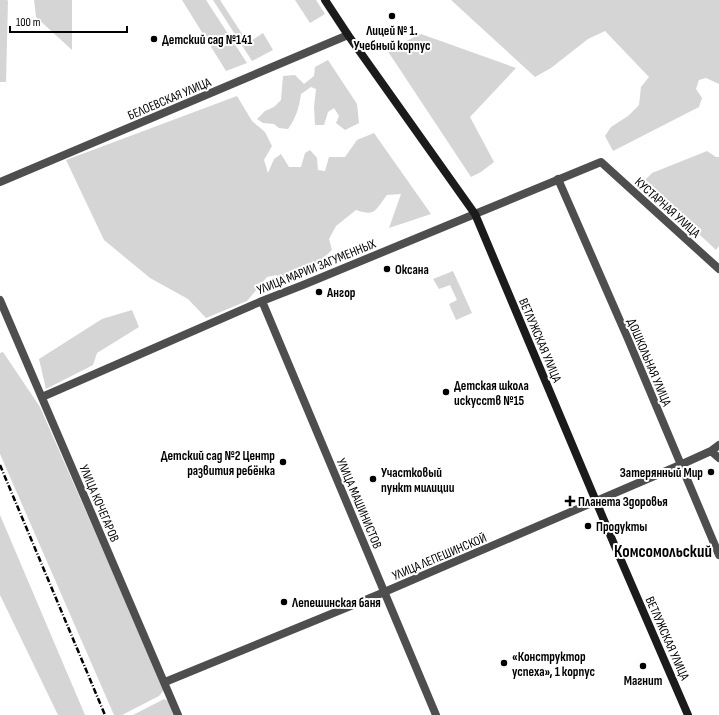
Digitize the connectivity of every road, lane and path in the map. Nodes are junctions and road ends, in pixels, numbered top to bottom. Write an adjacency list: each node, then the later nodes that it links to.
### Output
1 (325, 0): 2 (main road, ВЕТЛУЖСКАЯ УЛИЦА)
2 (348, 35): 5 (street, БЕЛОЕВСКАЯ УЛИЦА); 6 (main road, ВЕТЛУЖСКАЯ УЛИЦА)
3 (600, 162): 4 (street, УЛИЦА МАРИИ ЗАГУМЕННЫХ); 7 (street, КУСТАРНАЯ УЛИЦА)
4 (558, 179): 6 (street, УЛИЦА МАРИИ ЗАГУМЕННЫХ); 14 (street, ДОШКОЛЬНАЯ УЛИЦА)
5 (0, 182)
6 (475, 214): 9 (street, УЛИЦА МАРИИ ЗАГУМЕННЫХ); 15 (main road, ВЕТЛУЖСКАЯ УЛИЦА)
7 (719, 269)
8 (0, 300): 10 (street, УЛИЦА КОЧЕГАРОВ)
9 (262, 301): 10 (street, УЛИЦА МАРИИ ЗАГУМЕННЫХ); 17 (street, УЛИЦА МАШИНИСТОВ)
10 (42, 397): 18 (street, УЛИЦА КОЧЕГАРОВ)
11 (719, 445): 12 (street, УЛИЦА ЛЕПЕШИНСКОЙ)
12 (711, 451): 13 (street); 14 (street, УЛИЦА ЛЕПЕШИНСКОЙ)
13 (719, 458)
14 (680, 465): 15 (street, УЛИЦА ЛЕПЕШИНСКОЙ); 16 (street, ДОШКОЛЬНАЯ УЛИЦА)
15 (596, 501): 17 (street, УЛИЦА ЛЕПЕШИНСКОЙ); 21 (main road, ВЕТЛУЖСКАЯ УЛИЦА)
16 (719, 555)
17 (385, 592): 18 (street, УЛИЦА ЛЕПЕШИНСКОЙ); 20 (street, УЛИЦА МАШИНИСТОВ)
18 (165, 682): 19 (street, УЛИЦА КОЧЕГАРОВ)
19 (178, 715)
20 (436, 715)
21 (688, 715)

